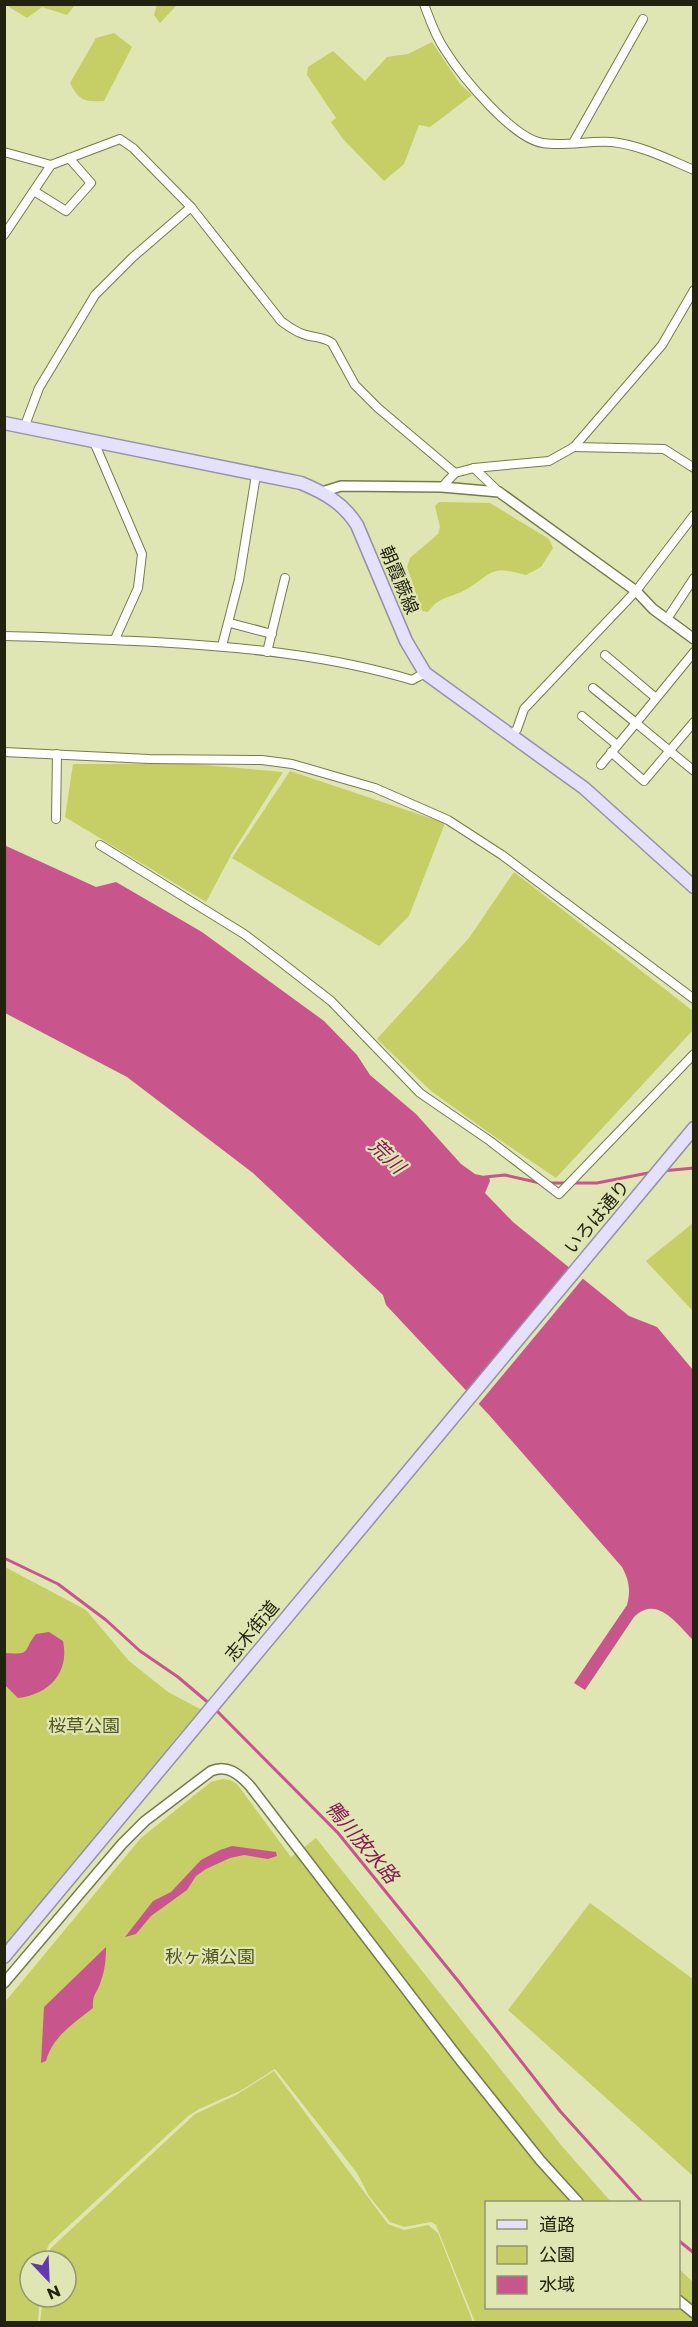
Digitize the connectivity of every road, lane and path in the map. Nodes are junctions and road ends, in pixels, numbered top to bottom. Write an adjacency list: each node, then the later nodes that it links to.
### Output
1 (424, 4): 3 (street)
2 (643, 19): 3 (street)
3 (573, 143): 7 (street)
4 (4, 152): 6 (street)
5 (69, 158): 6 (street); 8 (street); 9 (street)
6 (51, 165): 8 (street)
7 (693, 170)
8 (34, 191): 10 (street)
9 (191, 207): 13 (street); 18 (street)
10 (4, 235)
11 (693, 290): 15 (street)
12 (4, 423): 13 (main road, 朝霞蕨線)
13 (24, 428): 14 (main road, 朝霞蕨線)
14 (94, 442): 19 (main road, 朝霞蕨線); 31 (street)
15 (574, 447): 16 (street); 17 (street)
16 (474, 468): 18 (street); 22 (street)
17 (693, 468)
18 (454, 473): 20 (street)
19 (256, 475): 21 (main road, 朝霞蕨線); 28 (street)
20 (442, 487): 21 (street); 22 (street)
21 (322, 492): 37 (main road, 朝霞蕨線)
22 (499, 492): 26 (street)
23 (693, 515): 26 (street)
24 (693, 578): 27 (street)
25 (285, 579): 29 (street)
26 (636, 591): 27 (street); 43 (street)
27 (667, 619): 32 (street)
28 (230, 623): 29 (street); 33 (street)
29 (272, 634): 34 (street)
30 (4, 636): 31 (street)
31 (115, 639): 33 (street)
32 (693, 639)
33 (222, 646): 34 (street)
34 (267, 652): 37 (street)
35 (693, 652): 39 (street)
36 (605, 655): 39 (street)
37 (425, 674): 43 (main road, 朝霞蕨線)
38 (593, 688): 42 (street)
39 (656, 698): 42 (street)
40 (582, 716): 44 (street)
41 (693, 722): 45 (street)
42 (636, 723): 44 (street); 45 (street)
43 (511, 736): 53 (main road, 朝霞蕨線)
44 (617, 745): 47 (street)
45 (670, 751): 47 (street); 50 (street)
46 (4, 752): 48 (street)
47 (611, 752): 49 (street)
48 (57, 754): 51 (street); 54 (street)
49 (601, 765)
50 (693, 771)
51 (56, 819)
52 (100, 844): 55 (street)
53 (693, 887)
54 (693, 999)
55 (693, 1054)
56 (693, 1128): 57 (main road, いろは通り)
57 (528, 1328): 58 (main road, 志木街道)
58 (4, 1958)
59 (4, 1983): 60 (street)
60 (578, 2201)
61 (680, 2302): 62 (street)
62 (693, 2313)

